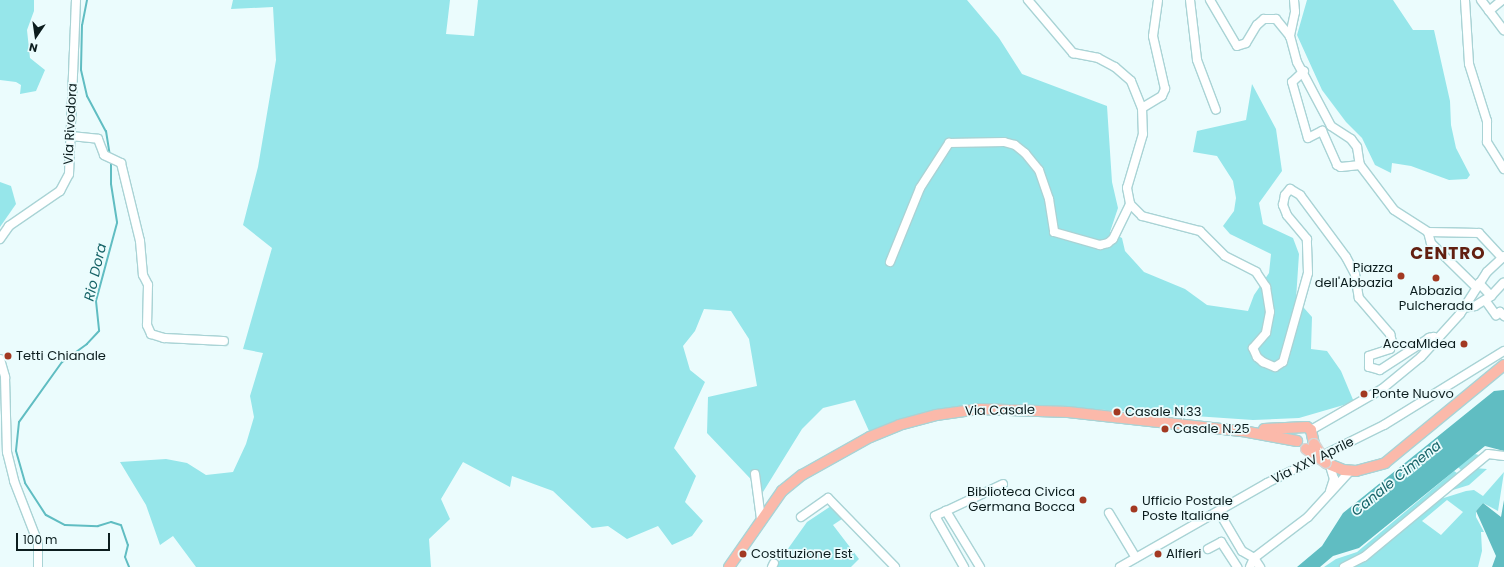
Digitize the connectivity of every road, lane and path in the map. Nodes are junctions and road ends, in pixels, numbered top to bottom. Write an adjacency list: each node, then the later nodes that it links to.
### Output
1 (76, 0): 16 (street, Via Rivodora)
2 (1028, 0): 14 (street)
3 (1158, 0): 14 (street)
4 (1190, 0): 15 (street)
5 (1210, 0): 12 (street)
6 (1294, 0): 12 (street)
7 (1465, 0): 18 (street)
8 (1480, 0): 10 (street)
9 (1502, 0): 10 (street)
10 (1490, 11): 11 (street)
11 (1504, 30)
12 (1290, 36): 13 (street)
13 (1304, 72): 17 (street); 17 (street)
14 (1142, 108): 19 (street)
15 (1216, 110)
16 (71, 136): 21 (street, Via Rivodora); 30 (street)
17 (1360, 164): 20 (street)
18 (1504, 169)
19 (1130, 204): 23 (street); 29 (street)
20 (1428, 232): 22 (street); 25 (street)
21 (0, 239)
22 (1503, 257): 25 (street)
23 (890, 262)
24 (1503, 283): 26 (street)
25 (1478, 285): 26 (street); 27 (street)
26 (1488, 298): 27 (street); 28 (street)
27 (1463, 308): 29 (street)
28 (1504, 316)
29 (1438, 339): 36 (street)
30 (224, 341)
31 (0, 359): 34 (street)
32 (1503, 359): 37 (main road); 45 (street, Via XXV Aprile)
33 (1504, 373): 37 (main road)
34 (2, 378): 54 (street)
35 (1248, 432): 36 (main road); 36 (main road); 48 (main road, Via Casale)
36 (1307, 440): 39 (main road, bridge)
37 (1399, 452): 40 (main road)
38 (1504, 459): 63 (street)
39 (1328, 465): 40 (main road); 43 (street)
40 (1350, 471): 43 (street)
41 (755, 474): 48 (street)
42 (1003, 484): 44 (street)
43 (1328, 495): 53 (street)
44 (946, 511): 49 (street); 50 (street)
45 (1219, 512): 52 (street, Via XXV Aprile); 53 (street)
46 (1109, 513): 52 (street)
47 (800, 517): 56 (street)
48 (761, 519): 55 (main road, Via Casale)
49 (964, 541): 50 (street); 58 (street)
50 (953, 548): 57 (street)
51 (1208, 549): 60 (street)
52 (1136, 558): 59 (street, Via XXV Aprile)
53 (1254, 558): 61 (street); 62 (street)
54 (38, 567)
55 (729, 567)
56 (895, 567)
57 (964, 567)
58 (980, 567)
59 (1120, 567)
60 (1237, 567)
61 (1250, 567)
62 (1260, 567)
63 (1344, 567)

